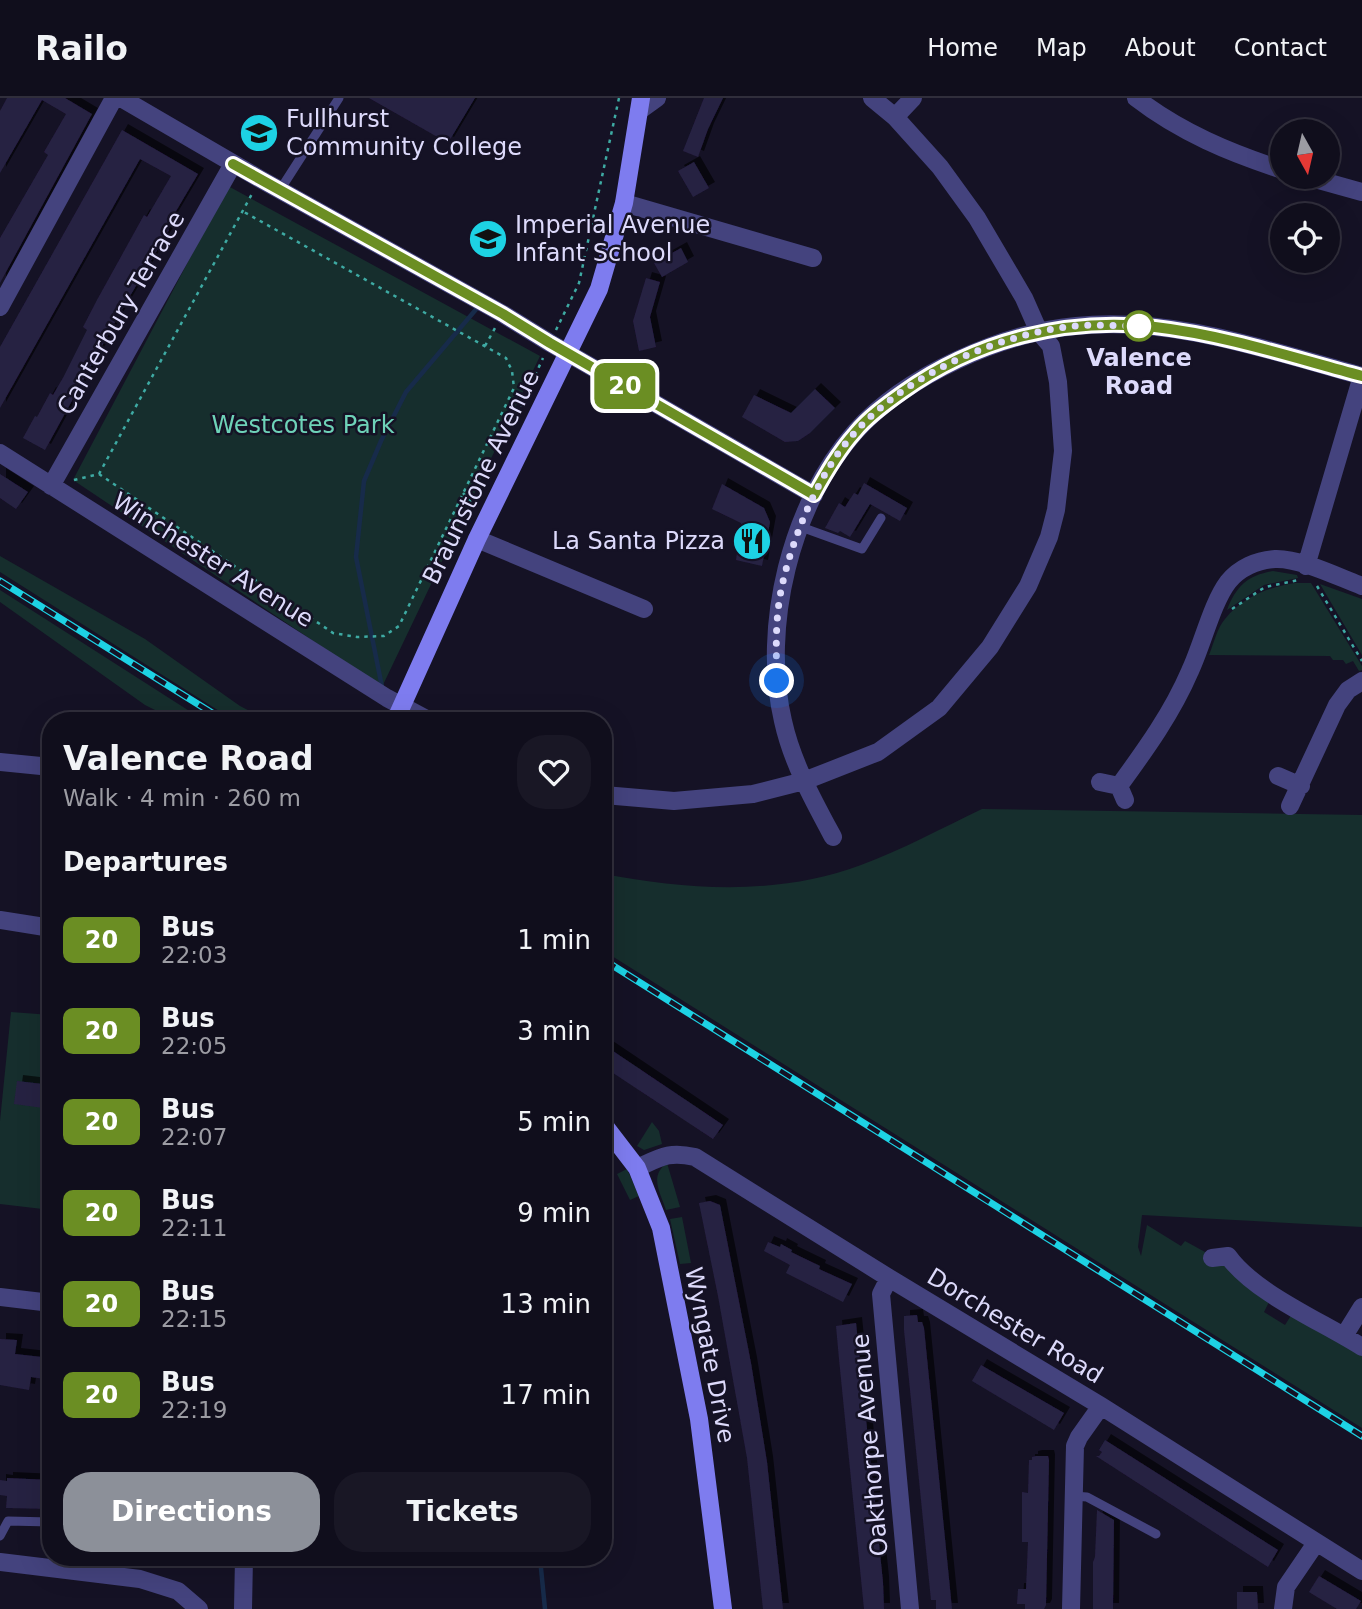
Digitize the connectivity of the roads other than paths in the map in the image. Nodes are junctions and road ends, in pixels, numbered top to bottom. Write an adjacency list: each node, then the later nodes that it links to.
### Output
1 (114, 98): 17 (street)
2 (121, 98): 10 (street)
3 (339, 98): 13 (lane)
4 (657, 98): 8 (street, Braunstone Avenue)
5 (872, 98): 9 (street)
6 (913, 98): 9 (street)
7 (1136, 98): 11 (street)
8 (640, 104): 15 (street, Braunstone Avenue)
9 (895, 117): 18 (street)
10 (233, 164): 13 (street); 22 (street, Canterbury Terrace)
11 (1270, 165)
12 (1340, 186): 14 (street)
13 (280, 190): 19 (street)
14 (1362, 192)
15 (624, 203): 16 (street); 19 (street, Braunstone Avenue)
16 (813, 258)
17 (0, 307)
18 (1039, 332): 20 (street); 23 (street); 36 (street)
19 (568, 354): 23 (street); 26 (street, Braunstone Avenue)
20 (1362, 376): 27 (street)
21 (0, 453): 22 (street, Winchester Avenue)
22 (51, 486): 31 (street, Winchester Avenue)
23 (814, 495): 25 (street)
24 (881, 517): 25 (lane)
25 (801, 527): 36 (street)
26 (477, 539): 29 (street); 32 (street, Braunstone Avenue)
27 (1312, 571): 28 (street); 37 (street)
28 (1362, 586)
29 (644, 609)
30 (1362, 681): 38 (street)
31 (397, 712)
32 (398, 712)
33 (0, 762): 34 (street)
34 (42, 766)
35 (1278, 776): 38 (street)
36 (804, 780): 39 (street); 41 (street)
37 (1100, 782)
38 (1301, 786): 40 (street)
39 (612, 796)
40 (1290, 807)
41 (833, 837)
42 (0, 920): 43 (street)
43 (42, 927)
44 (612, 1135): 45 (street, Wyngate Drive)
45 (637, 1168): 47 (street, Dorchester Road); 64 (street, Wyngate Drive)
46 (1225, 1252): 51 (street)
47 (889, 1279): 53 (street, Dorchester Road); 65 (street, Oakthorpe Avenue)
48 (0, 1297): 49 (street)
49 (42, 1302)
50 (1362, 1307): 51 (street)
51 (1344, 1336): 52 (street)
52 (1362, 1347)
53 (1101, 1406): 54 (street); 58 (street, Dorchester Road)
54 (1073, 1496): 56 (lane); 66 (street)
55 (42, 1522): 57 (lane)
56 (1156, 1534)
57 (0, 1536)
58 (1316, 1543): 61 (street, Dorchester Road); 67 (street)
59 (0, 1562): 62 (street)
60 (244, 1566): 63 (street)
61 (1362, 1571)
62 (199, 1609)
63 (243, 1609)
64 (723, 1609)
65 (910, 1609)
66 (1071, 1609)
67 (1283, 1609)

